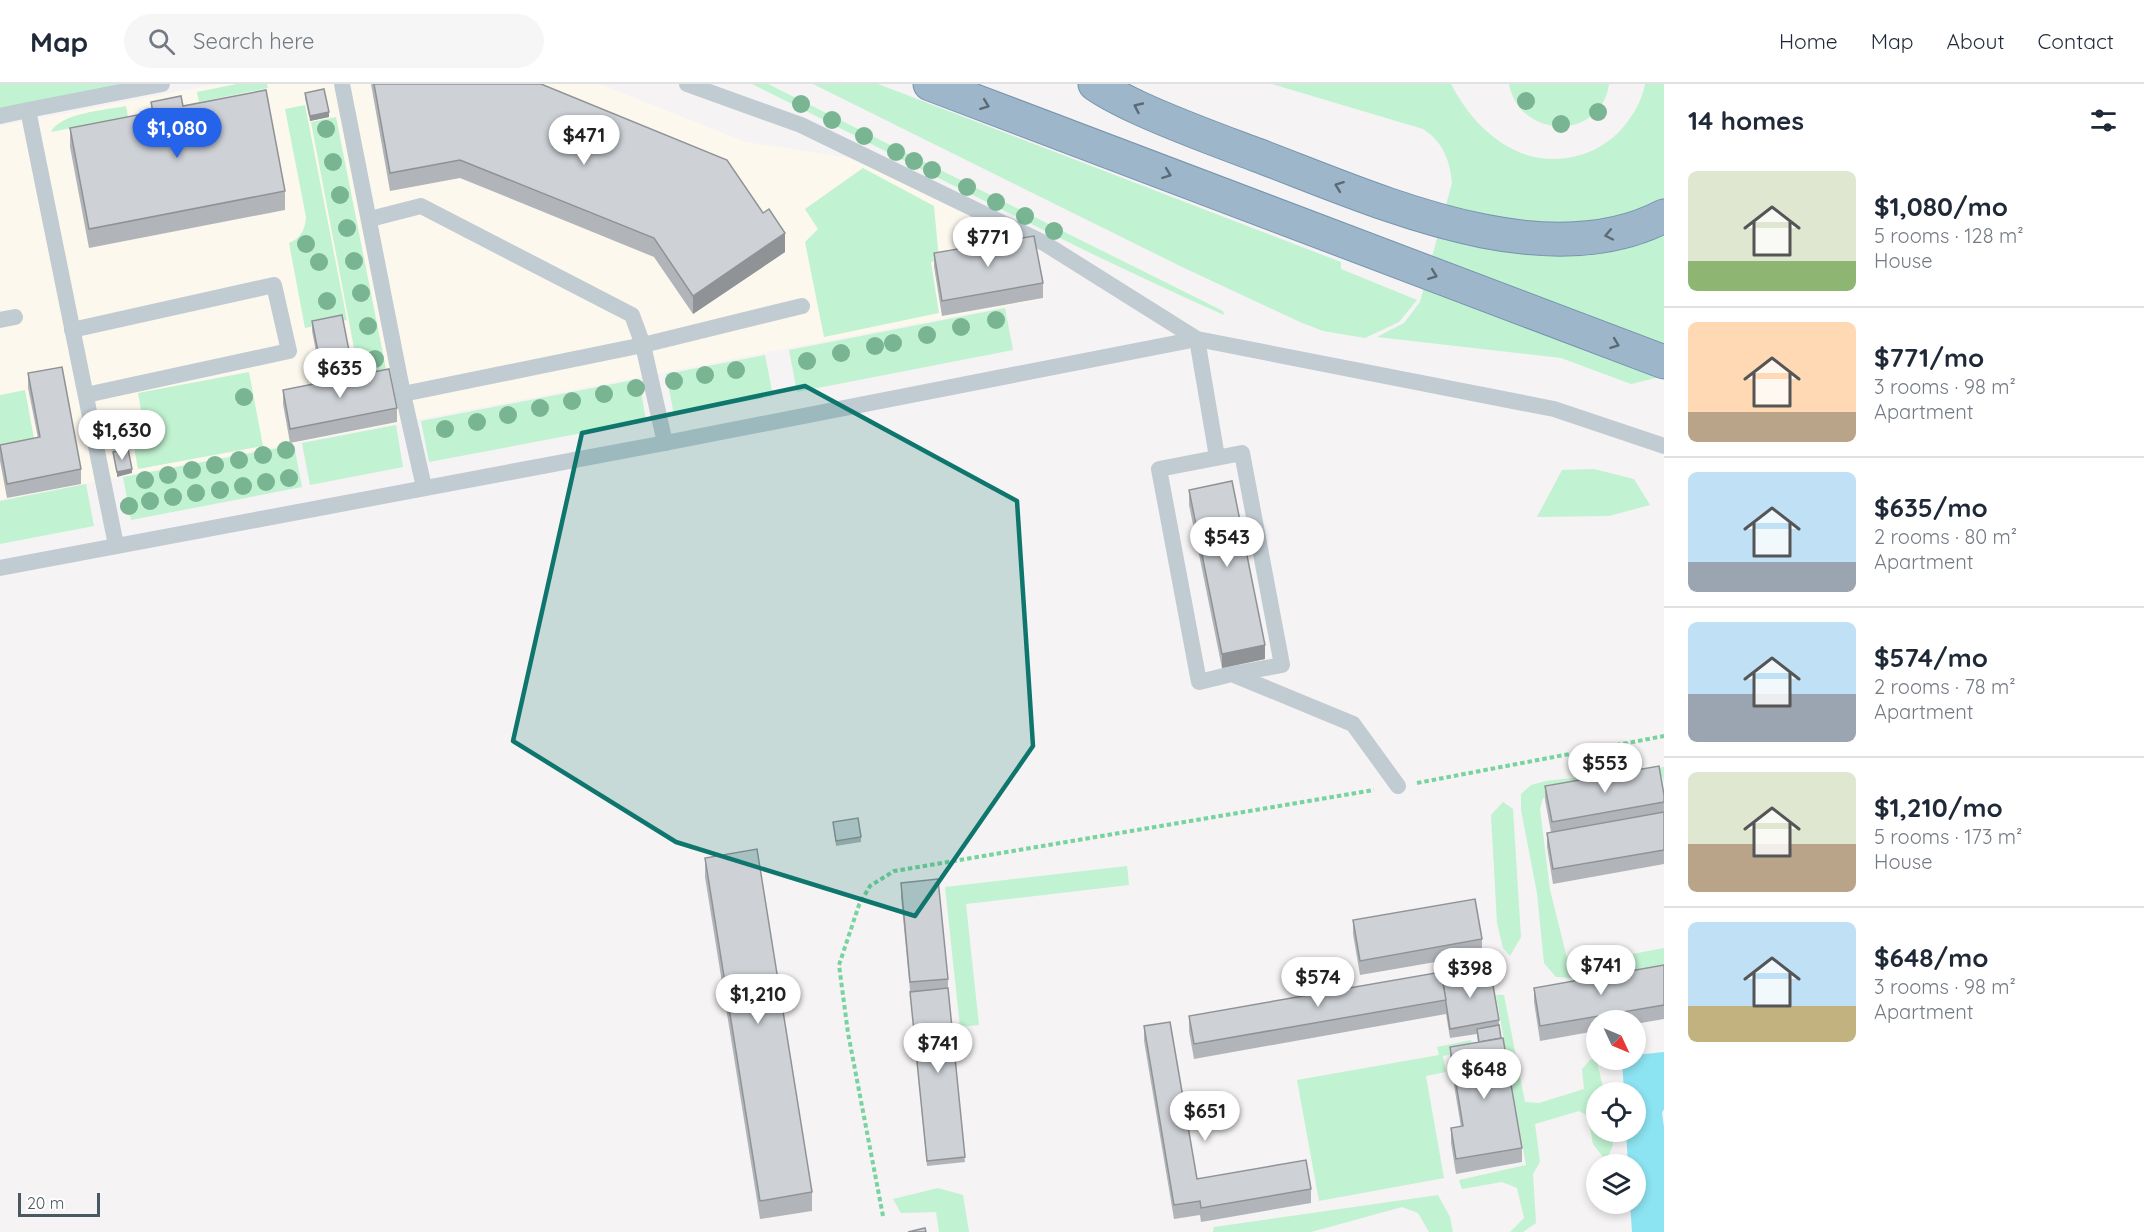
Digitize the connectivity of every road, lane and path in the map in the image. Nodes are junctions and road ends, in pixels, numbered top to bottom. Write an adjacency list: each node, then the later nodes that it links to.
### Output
1 (162, 84): 6 (lane)
2 (342, 84): 9 (lane)
3 (687, 84): 12 (lane)
4 (930, 84): 14 (highway, one-way to 14)
5 (1095, 84): 8 (highway, one-way to 5)
6 (28, 110): 7 (lane); 11 (lane)
7 (0, 116)
8 (1664, 216)
9 (369, 219): 13 (lane); 15 (lane)
10 (802, 306): 13 (lane)
11 (72, 330): 16 (lane); 16 (lane)
12 (1197, 339): 17 (lane); 18 (lane); 19 (lane)
13 (643, 345): 15 (lane); 17 (lane)
14 (1664, 362)
15 (403, 394): 20 (lane)
16 (86, 396): 21 (lane)
17 (664, 443): 20 (lane)
18 (1664, 446)
19 (1217, 457): 23 (lane); 23 (lane)
20 (424, 487): 21 (lane)
21 (116, 545): 22 (lane)
22 (0, 568)
23 (1232, 674): 25 (lane)
24 (1664, 736): 25 (path)
25 (1398, 786): 26 (path)
26 (883, 1216)

